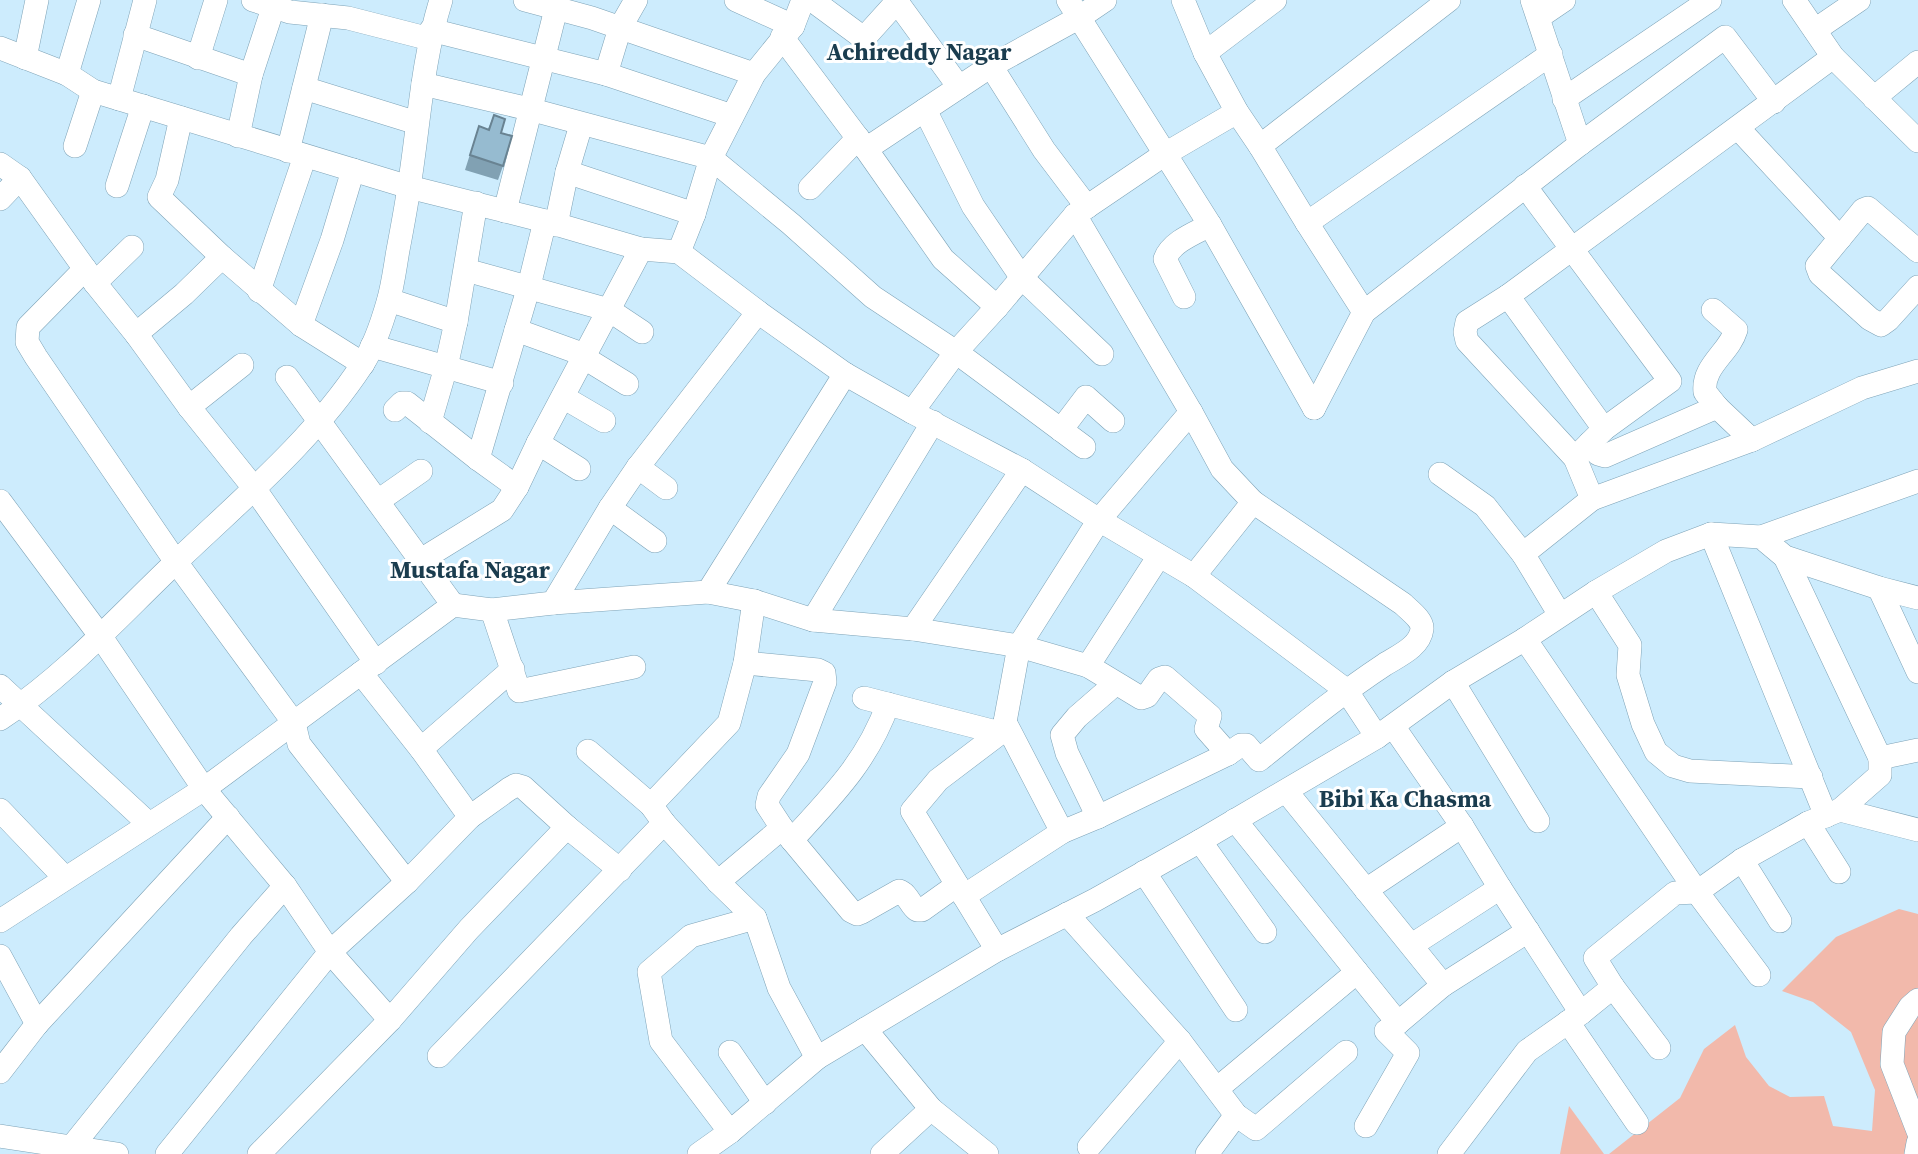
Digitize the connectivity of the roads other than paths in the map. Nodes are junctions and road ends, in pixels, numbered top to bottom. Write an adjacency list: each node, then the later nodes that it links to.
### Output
1 (37, 0): 35 (street)
2 (89, 0): 40 (street)
3 (145, 0): 30 (street)
4 (216, 0): 36 (street)
5 (441, 0): 29 (street)
6 (524, 0): 22 (street)
7 (636, 0): 26 (street)
8 (736, 0): 28 (street)
9 (803, 0): 28 (street)
10 (812, 0): 45 (street)
11 (1105, 0): 20 (street)
12 (1183, 0): 32 (street)
13 (1275, 0): 32 (street)
14 (1449, 0): 66 (street)
15 (1563, 0): 24 (street)
16 (1710, 0): 50 (street)
17 (1794, 0): 27 (street)
18 (1859, 0): 27 (street)
19 (278, 5): 25 (street); 43 (street)
20 (1074, 8): 39 (street); 68 (street)
21 (353, 9): 25 (street); 29 (street)
22 (556, 9): 23 (street); 37 (street)
23 (595, 9): 26 (street)
24 (1535, 9): 33 (street)
25 (322, 15): 46 (street)
26 (620, 28): 41 (street); 42 (street)
27 (1815, 30): 34 (street)
28 (788, 32): 42 (street); 63 (street)
29 (431, 34): 37 (street); 44 (street)
30 (135, 35): 36 (street); 49 (street)
31 (0, 48): 35 (street)
32 (1205, 53): 55 (street)
33 (1551, 54): 50 (street); 84 (street)
34 (1833, 57): 48 (street); 51 (street)
35 (25, 58): 40 (street)
36 (198, 58): 43 (street)
37 (543, 58): 41 (street); 53 (street)
38 (1918, 62): 48 (street)
39 (991, 66): 45 (street); 81 (street)
40 (67, 74): 47 (street)
41 (606, 74): 56 (street)
42 (754, 74): 56 (street)
43 (251, 75): 61 (street)
44 (423, 84): 53 (street); 58 (street)
45 (959, 87): 54 (street)
46 (304, 88): 58 (street); 67 (street)
47 (93, 90): 49 (street); 65 (street)
48 (1874, 98): 62 (street)
49 (119, 99): 52 (street)
50 (1564, 99): 64 (street)
51 (1773, 102): 60 (street); 64 (street)
52 (142, 106): 57 (street); 75 (street)
53 (529, 109): 59 (street); 80 (street)
54 (925, 110): 63 (street); 95 (street)
55 (1237, 112): 66 (street); 68 (street)
56 (732, 117): 69 (street)
57 (181, 118): 61 (street); 92 (street)
58 (417, 123): 76 (street)
59 (581, 125): 69 (street); 72 (street)
60 (1738, 128): 86 (street); 88 (street)
61 (238, 136): 67 (street)
62 (1918, 141)
63 (862, 143): 77 (street); 102 (street)
64 (1580, 144): 74 (street)
65 (75, 146)
66 (1260, 146): 84 (street)
67 (296, 154): 71 (street); 98 (street)
68 (1165, 154): 81 (street); 85 (street)
69 (711, 158): 82 (street); 112 (street)
70 (0, 164): 73 (street)
71 (353, 170): 76 (street); 108 (street)
72 (567, 172): 82 (street); 83 (street)
73 (20, 178): 78 (street); 94 (street)
74 (1525, 186): 88 (street); 106 (street)
75 (117, 187)
76 (410, 187): 79 (street); 101 (street)
77 (810, 188)
78 (0, 199)
79 (476, 203): 80 (street); 93 (street)
80 (505, 211): 83 (street)
81 (1081, 211): 95 (street); 128 (street)
82 (694, 214): 91 (street)
83 (550, 223): 89 (street); 96 (street)
84 (1307, 223): 106 (street)
85 (1210, 225): 100 (street); 106 (street)
86 (1840, 238): 90 (street); 97 (street)
87 (132, 247): 94 (street)
88 (1571, 248): 99 (street); 137 (street)
89 (641, 249): 91 (street); 103 (street)
90 (1918, 251)
91 (679, 253): 105 (street)
92 (222, 257): 98 (street); 111 (street)
93 (466, 270): 96 (street); 107 (street)
94 (90, 276): 111 (street); 162 (street)
95 (1022, 278): 102 (street); 113 (street)
96 (529, 286): 103 (street); 109 (street)
97 (1918, 287)
98 (259, 290): 108 (street)
99 (1508, 296): 137 (street); 137 (street)
100 (1184, 298)
101 (388, 300): 107 (street); 114 (street)
102 (997, 307): 112 (street)
103 (609, 310): 110 (street); 115 (street)
104 (1713, 310): 125 (street)
105 (758, 312): 119 (street); 140 (street)
106 (1364, 312)
107 (456, 322): 117 (street)
108 (301, 325): 114 (street)
109 (516, 330): 115 (street); 121 (street)
110 (642, 332)
111 (136, 334): 124 (street)
112 (956, 352): 127 (street); 134 (street)
113 (1102, 354)
114 (368, 355): 117 (street); 129 (street)
115 (584, 356): 122 (street); 123 (street)
116 (242, 365): 124 (street)
117 (446, 367): 121 (street); 132 (street)
118 (1918, 372): 135 (street)
119 (845, 374): 127 (street); 165 (street)
120 (287, 377): 129 (street)
121 (502, 383): 139 (street)
122 (627, 384)
123 (563, 397): 130 (street); 136 (street)
124 (189, 407): 147 (street)
125 (1717, 407): 135 (street); 137 (street)
126 (395, 410): 132 (street)
127 (912, 412): 133 (street)
128 (1191, 412): 152 (street); 154 (street)
129 (320, 420): 147 (street); 151 (street)
130 (604, 421)
131 (1113, 421): 134 (street)
132 (430, 422): 139 (street)
133 (933, 422): 142 (street); 173 (street)
134 (1061, 430): 138 (street)
135 (1752, 440): 149 (street)
136 (538, 443): 141 (street); 146 (street)
137 (1590, 443): 149 (street)
138 (1084, 447)
139 (478, 459): 146 (street)
140 (638, 467): 148 (street); 153 (street)
141 (579, 469)
142 (1023, 470): 154 (street); 174 (street)
143 (421, 471): 151 (street)
144 (1440, 474): 158 (street)
145 (1918, 481): 156 (street)
146 (517, 487): 161 (street)
147 (254, 488): 162 (street); 181 (street)
148 (666, 488)
149 (1592, 499): 158 (street)
150 (0, 501): 175 (street)
151 (379, 501): 161 (street)
152 (1253, 502): 163 (street); 187 (street)
153 (610, 508): 157 (street); 169 (street)
154 (1099, 520): 159 (street); 177 (street)
155 (1711, 534): 156 (street); 166 (street); 200 (street)
156 (1761, 537): 160 (street)
157 (655, 541)
158 (1523, 554): 172 (street)
159 (1159, 556): 163 (street); 179 (street)
160 (1785, 557): 164 (street); 199 (street)
161 (421, 559): 170 (street)
162 (176, 562): 175 (street); 192 (street)
163 (1194, 576): 187 (street)
164 (1879, 588): 167 (street); 183 (street)
165 (708, 592): 168 (street); 169 (street)
166 (1596, 592): 172 (street); 200 (street)
167 (1918, 598)
168 (754, 601): 173 (street); 178 (street)
169 (553, 603): 171 (street)
170 (453, 605): 171 (street); 181 (street)
171 (492, 610): 182 (street)
172 (1560, 615): 176 (street)
173 (813, 620): 174 (street)
174 (913, 629): 177 (street)
175 (101, 636): 189 (street); 201 (street)
176 (1525, 639): 184 (street); 229 (street)
177 (1019, 646): 179 (street); 193 (street)
178 (745, 663): 204 (street); 216 (street)
179 (1088, 666): 185 (street)
180 (634, 667): 182 (street)
181 (368, 668): 192 (street); 195 (street)
182 (513, 668): 195 (street)
183 (1918, 672)
184 (1452, 682): 194 (street); 210 (street)
185 (1115, 684): 198 (street); 207 (street)
186 (0, 686): 189 (street)
187 (1346, 690): 194 (street); 198 (street)
188 (864, 698): 190 (street)
189 (22, 704): 191 (street); 211 (street)
190 (888, 705): 193 (street); 216 (street)
191 (0, 719)
192 (294, 723): 201 (street); 223 (street)
193 (1002, 728): 215 (street); 227 (street)
194 (1385, 731): 202 (street); 212 (street)
195 (421, 749): 206 (street)
196 (1918, 750): 199 (street)
197 (588, 751): 204 (street)
198 (1228, 754): 207 (street)
199 (1880, 758): 208 (street)
200 (1811, 777): 208 (street)
201 (204, 789): 205 (street); 211 (street)
202 (1286, 791): 209 (street); 228 (street)
203 (0, 810): 222 (street)
204 (658, 814): 219 (street); 224 (street)
205 (228, 817): 225 (street); 249 (street)
206 (470, 817): 213 (street); 223 (street)
207 (1098, 817): 215 (street)
208 (1825, 817): 214 (street); 218 (street); 221 (street)
209 (1235, 820): 217 (street); 240 (street)
210 (1538, 821)
211 (149, 824): 222 (street)
212 (1462, 826): 226 (street); 228 (street)
213 (567, 827): 219 (street); 247 (street)
214 (1918, 830)
215 (1062, 832): 227 (street)
216 (787, 834): 224 (street); 227 (street)
217 (1200, 841): 220 (street); 235 (street)
218 (1742, 860): 229 (street); 233 (street)
219 (620, 870): 255 (street)
220 (1144, 872): 230 (street); 245 (street)
221 (1839, 872)
222 (65, 878): 231 (street)
223 (407, 882): 238 (street)
224 (718, 882): 232 (street)
225 (285, 886): 238 (street); 269 (street)
226 (1500, 888): 234 (street); 236 (street)
227 (960, 890): 237 (street)
228 (1366, 890): 236 (street)
229 (1697, 892): 241 (street); 243 (street)
230 (1067, 914): 237 (street); 251 (street)
231 (1, 918)
232 (755, 918): 256 (street); 265 (street)
233 (1780, 921)
234 (1528, 931): 242 (street); 246 (street)
235 (1265, 932)
236 (1412, 945): 242 (street)
237 (997, 950): 250 (street)
238 (330, 952): 247 (street); 272 (street)
239 (0, 956): 249 (street)
240 (1357, 972): 248 (street); 258 (street)
241 (1759, 975)
242 (1443, 985): 248 (street)
243 (1613, 988): 246 (street); 252 (street)
244 (1918, 1000): 264 (street)
245 (1236, 1010)
246 (1574, 1018): 262 (street); 277 (street)
247 (390, 1020): 273 (street)
248 (1398, 1023): 263 (street)
249 (37, 1024): 257 (street)
250 (865, 1029): 256 (street); 260 (street)
251 (1180, 1041): 258 (street); 268 (street)
252 (1659, 1048)
253 (730, 1052): 259 (street)
254 (1346, 1052): 261 (street)
255 (439, 1056)
256 (817, 1058): 259 (street)
257 (0, 1072)
258 (1217, 1088): 261 (street)
259 (765, 1103): 265 (street)
260 (931, 1109): 270 (street); 275 (street)
261 (1236, 1115): 276 (street)
262 (1637, 1123)
263 (1366, 1126)
264 (1918, 1131)
265 (730, 1132): 274 (street)
266 (0, 1136): 269 (street)
267 (1918, 1143): 278 (street)
268 (1089, 1147)
269 (69, 1150): 271 (street)
270 (984, 1153)
271 (117, 1154)
272 (167, 1154)
273 (259, 1154)
274 (699, 1154)
275 (882, 1154)
276 (1207, 1154)
277 (1449, 1154)
278 (1916, 1154)

